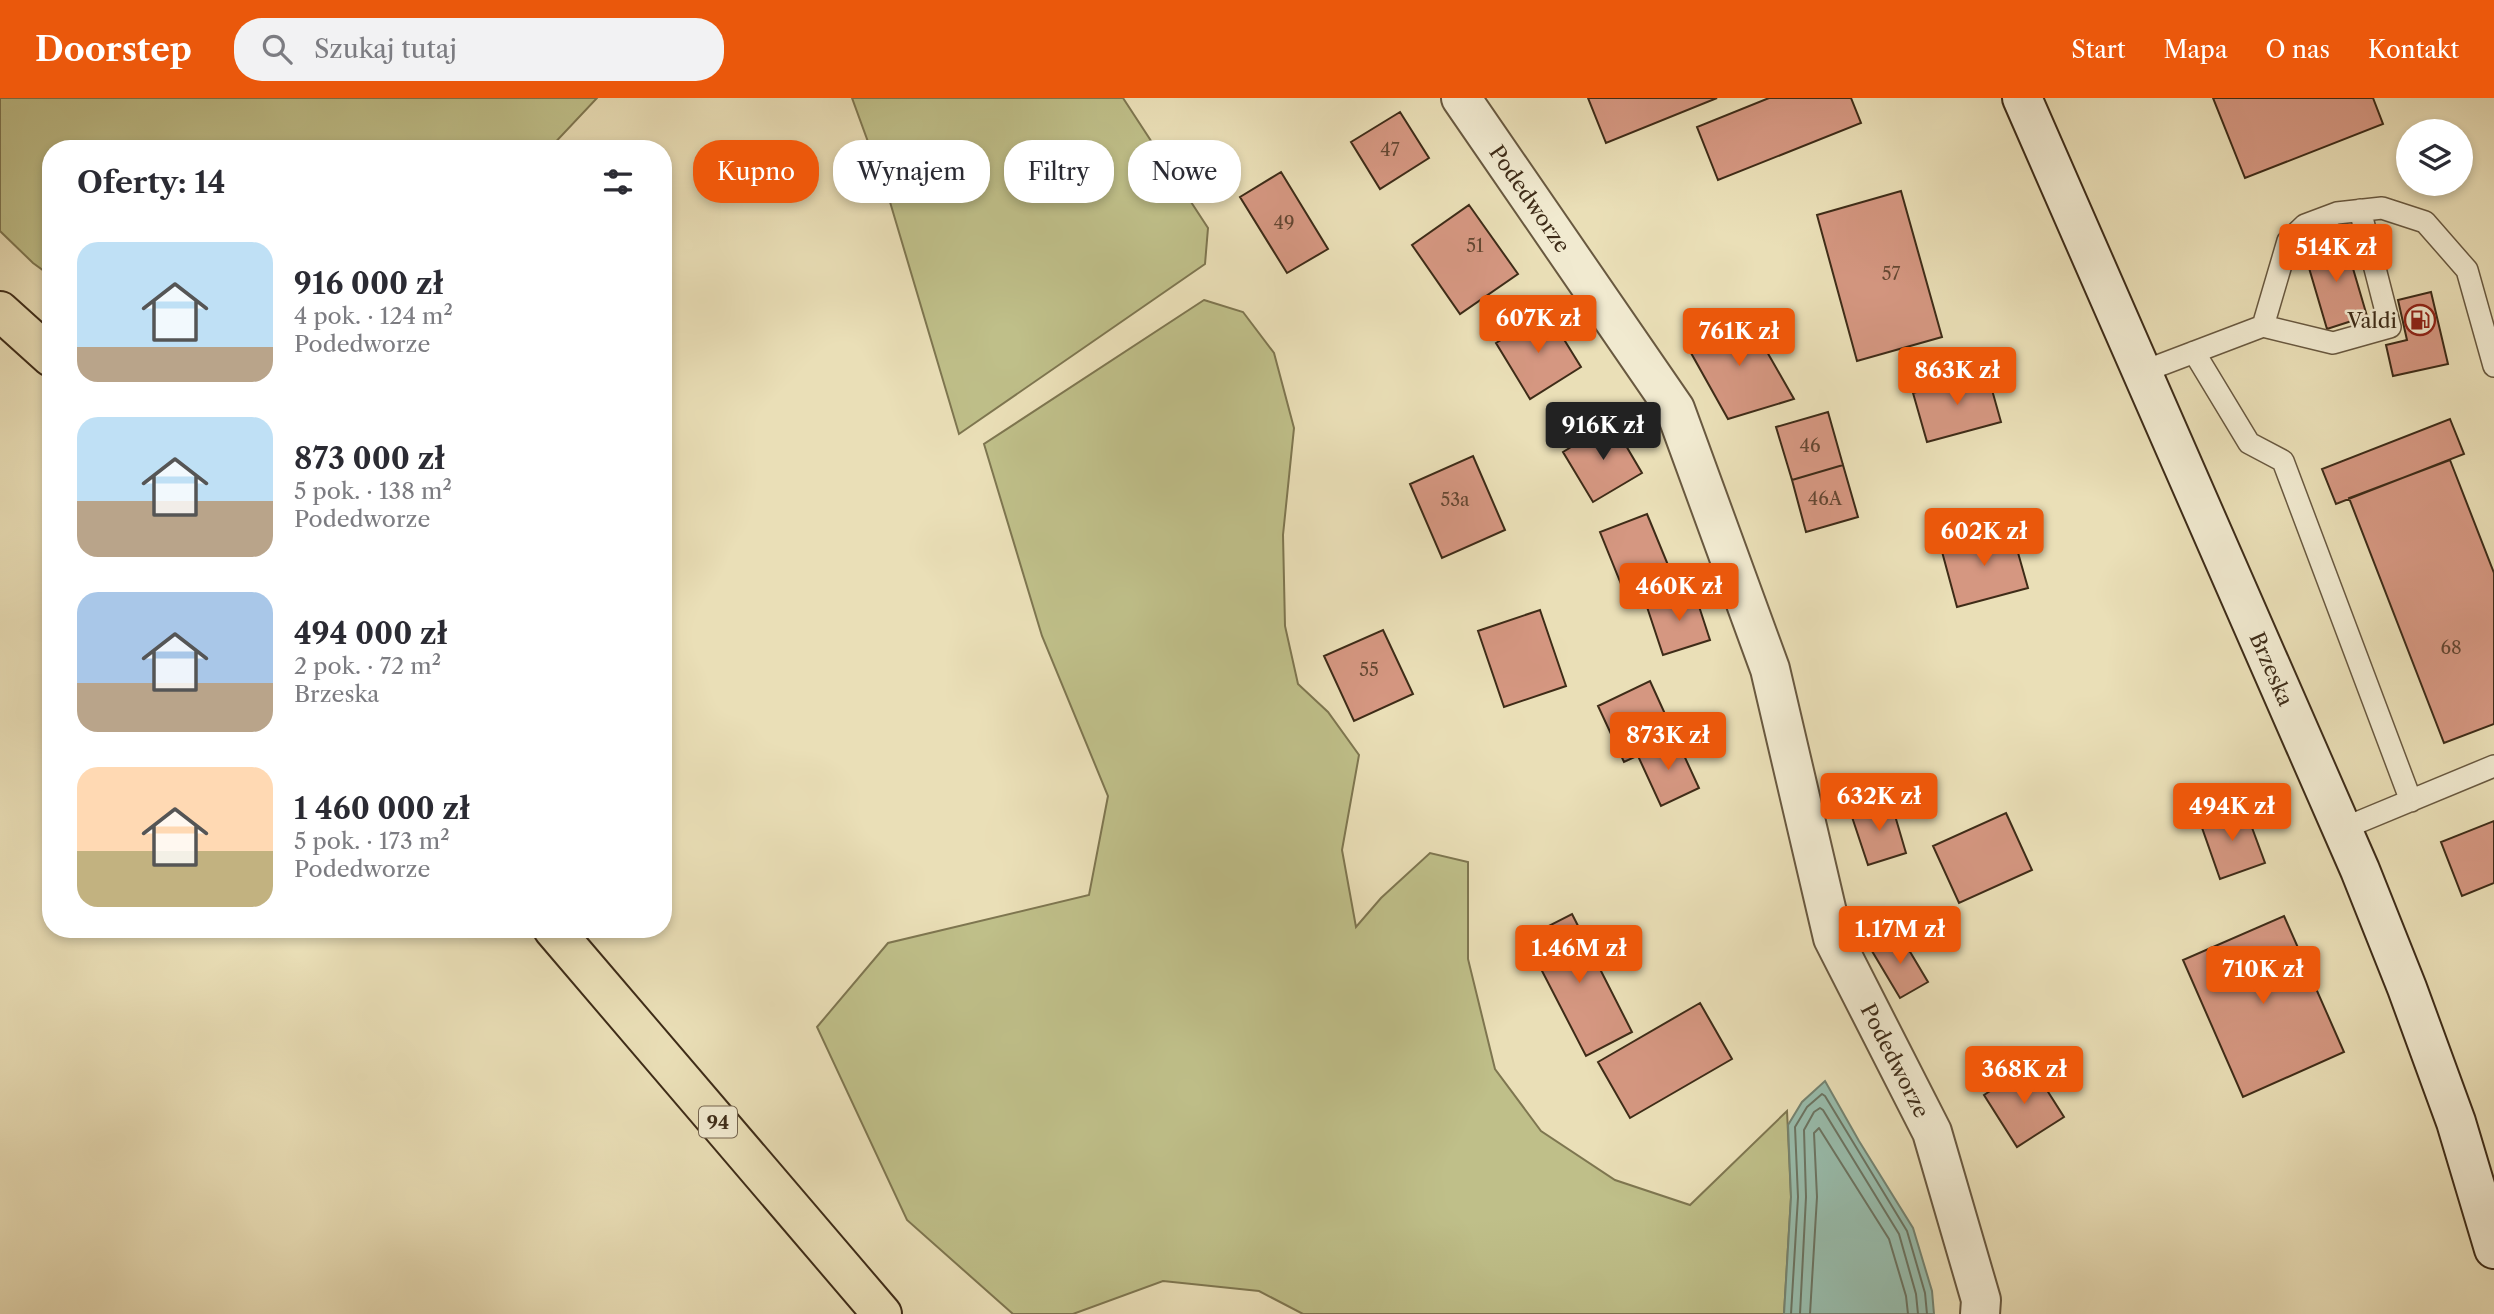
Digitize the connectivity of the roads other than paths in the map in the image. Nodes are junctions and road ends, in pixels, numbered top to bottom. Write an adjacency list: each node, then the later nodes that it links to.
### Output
1 (1461, 98): 16 (street, Podedworze)
2 (2022, 98): 9 (street, Brzeska)
3 (2360, 211): 5 (lane); 5 (lane); 8 (lane)
4 (0, 311): 6 (main road)
5 (2263, 326): 7 (lane)
6 (42, 349)
7 (2194, 352): 9 (lane); 11 (lane)
8 (2494, 366)
9 (2142, 372): 12 (street, Brzeska)
10 (2494, 766): 11 (lane)
11 (2411, 801): 12 (lane)
12 (2342, 829): 14 (street, Brzeska)
13 (561, 938): 15 (main road, 94)
14 (2494, 1249)
15 (882, 1314)
16 (1980, 1314)

